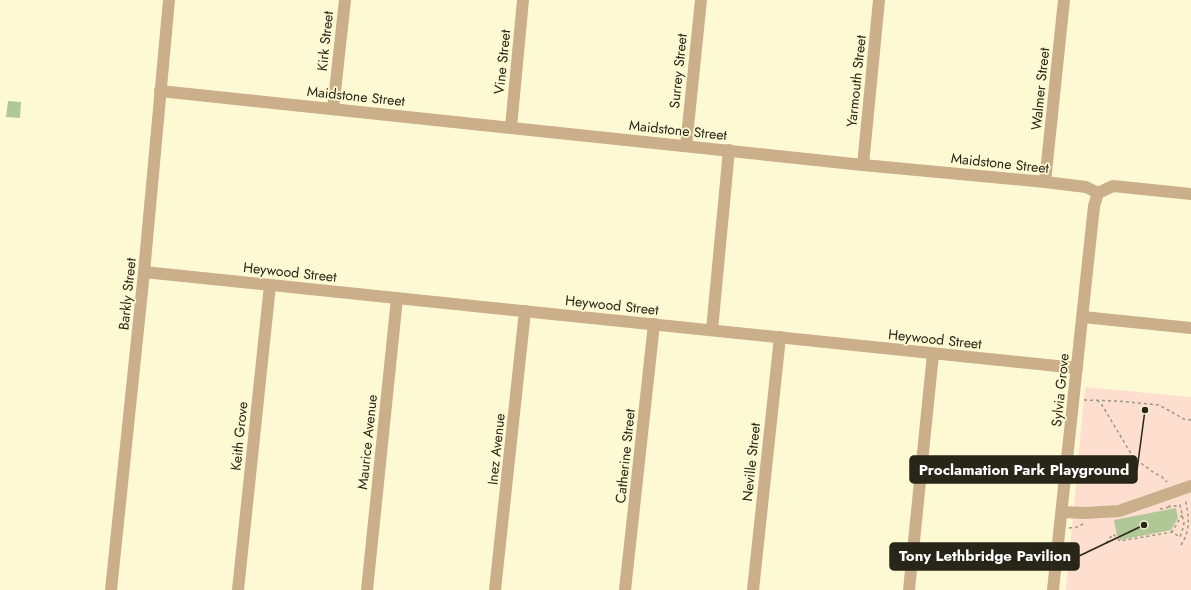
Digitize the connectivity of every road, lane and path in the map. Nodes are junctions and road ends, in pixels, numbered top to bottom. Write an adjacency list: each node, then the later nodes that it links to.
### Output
1 (169, 0): 7 (street, Barkly Street)
2 (344, 0): 8 (street, Kirk Street)
3 (523, 0): 9 (street, Vine Street)
4 (701, 0): 10 (street, Surrey Street)
5 (879, 0): 12 (street, Yarmouth Street)
6 (1064, 0): 13 (street, Walmer Street)
7 (160, 91): 8 (street, Maidstone Street); 16 (street, Barkly Street)
8 (333, 109): 9 (street, Maidstone Street)
9 (511, 127): 10 (street, Maidstone Street)
10 (686, 146): 11 (street, Maidstone Street)
11 (729, 150): 12 (street, Maidstone Street); 23 (street)
12 (863, 165): 13 (street, Maidstone Street)
13 (1045, 182): 15 (street, Maidstone Street)
14 (1191, 191): 15 (street)
15 (1098, 193): 20 (street, Sylvia Grove)
16 (144, 272): 17 (street, Heywood Street); 40 (street, Barkly Street)
17 (270, 285): 18 (street, Heywood Street); 41 (street, Keith Grove)
18 (397, 298): 19 (street, Heywood Street); 42 (street, Maurice Avenue)
19 (525, 311): 21 (street, Heywood Street); 43 (street, Inez Avenue)
20 (1083, 317): 22 (street); 26 (street, Sylvia Grove)
21 (654, 324): 23 (street, Heywood Street); 44 (street, Catherine Street)
22 (1191, 328)
23 (712, 330): 24 (street, Heywood Street)
24 (780, 337): 25 (street, Heywood Street); 45 (street, Neville Street)
25 (934, 354): 26 (street, Heywood Street); 46 (street)
26 (1077, 368): 27 (street, Sylvia Grove)
27 (1074, 400): 28 (path); 33 (street, Sylvia Grove)
28 (1097, 400): 29 (path); 30 (path)
29 (1191, 420)
30 (1179, 492): 31 (path); 33 (street); 39 (path)
31 (1170, 507): 32 (path); 34 (path)
32 (1158, 510)
33 (1062, 512): 47 (street, Sylvia Grove)
34 (1182, 515): 36 (path); 36 (path)
35 (1116, 531): 37 (path)
36 (1172, 532): 37 (path)
37 (1113, 534): 38 (path)
38 (1106, 543)
39 (1181, 545)
40 (111, 590)
41 (238, 590)
42 (367, 590)
43 (495, 590)
44 (625, 590)
45 (753, 590)
46 (909, 590)
47 (1053, 590)

